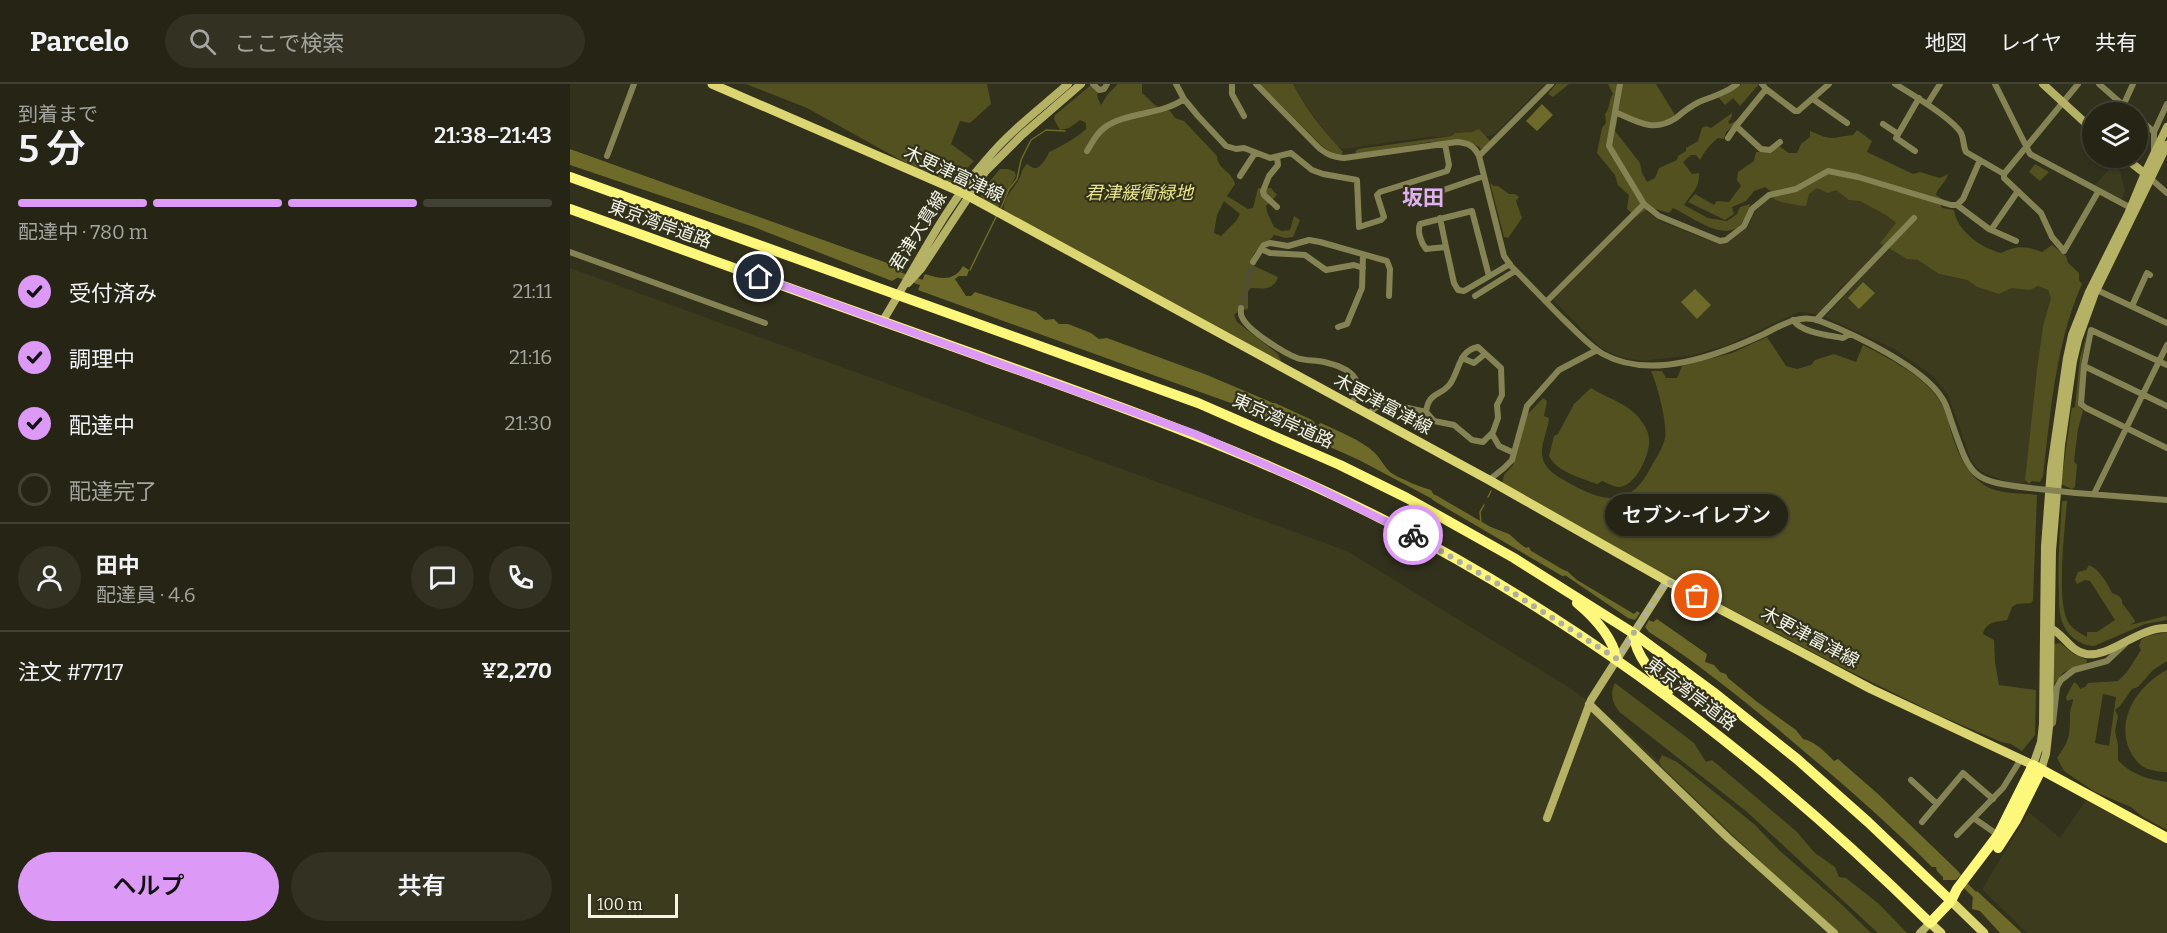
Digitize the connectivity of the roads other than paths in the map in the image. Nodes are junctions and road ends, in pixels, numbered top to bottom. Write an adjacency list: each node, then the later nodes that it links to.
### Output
1 (634, 84): 49 (street)
2 (712, 84): 62 (main road, 木更津富津線)
3 (1068, 84): 62 (street, 君津大貫線)
4 (1081, 84): 62 (street, 君津大貫線)
5 (1093, 84): 6 (street)
6 (1107, 84)
7 (1176, 84): 23 (street)
8 (1232, 84): 31 (street)
9 (1256, 84): 42 (street)
10 (1551, 84): 50 (street)
11 (1620, 84): 30 (street)
12 (1737, 84): 30 (street)
13 (1829, 84): 24 (street)
14 (1895, 84): 22 (street)
15 (1940, 84): 27 (street)
16 (1995, 84): 44 (street)
17 (2043, 84): 28 (street)
18 (2078, 84): 28 (street)
19 (2099, 84): 25 (street)
20 (2133, 84): 26 (street)
21 (1764, 87): 24 (street); 35 (street)
22 (1919, 98): 27 (street); 39 (street)
23 (1184, 99): 45 (street); 47 (street)
24 (1813, 99): 33 (street)
25 (2119, 102)
26 (2125, 102)
27 (1928, 103): 52 (street)
28 (2063, 103): 32 (street); 44 (street)
29 (2167, 104): 38 (street)
30 (1615, 112): 64 (street)
31 (1244, 116)
32 (2082, 120)
33 (1847, 123)
34 (1883, 124): 39 (street)
35 (1736, 126): 40 (street); 41 (street)
36 (2148, 127): 38 (street)
37 (2167, 128): 48 (street)
38 (2154, 132): 48 (street)
39 (1898, 134): 46 (street)
40 (1728, 138)
41 (1780, 142)
42 (1445, 144): 50 (street); 51 (street)
43 (2167, 145): 48 (street)
44 (2026, 148): 54 (street); 60 (street)
45 (1087, 151)
46 (1915, 151)
47 (1255, 153): 51 (street); 55 (street)
48 (2161, 154): 57 (street)
49 (607, 156)
50 (1479, 156): 56 (street)
51 (1277, 157): 66 (street)
52 (1980, 160): 54 (street); 65 (street)
53 (2138, 168): 57 (street)
54 (2004, 174): 59 (street)
55 (1240, 176)
56 (1484, 176): 63 (street); 78 (street)
57 (2148, 176): 61 (street); 67 (street); 84 (street)
58 (570, 177): 83 (highway, 東京湾岸道路)
59 (2018, 191): 60 (street); 71 (street)
60 (2098, 192): 67 (street)
61 (2167, 193)
62 (965, 194): 83 (street, 君津大貫線); 105 (main road, 木更津富津線)
63 (1432, 194)
64 (1644, 204): 65 (street); 87 (street)
65 (1957, 205): 71 (street)
66 (1277, 207)
67 (2131, 208): 118 (street)
68 (570, 209): 92 (highway, 東京湾岸道路)
69 (1440, 218): 73 (street); 73 (street); 82 (street)
70 (1914, 218): 91 (street)
71 (1991, 230): 72 (street)
72 (2016, 241)
73 (1446, 247): 82 (street)
74 (1261, 249): 76 (street); 77 (street); 79 (street)
75 (570, 252): 93 (street)
76 (1363, 255): 79 (street); 85 (street)
77 (1253, 262)
78 (1510, 264): 80 (street); 82 (street)
79 (1363, 268): 95 (street)
80 (1515, 271): 86 (street); 87 (street)
81 (2150, 275): 88 (street)
82 (1489, 276)
83 (902, 290): 92 (street, 君津大貫線); 116 (highway, 東京湾岸道路)
84 (2097, 290): 88 (street); 118 (street)
85 (1389, 296)
86 (1475, 296)
87 (1546, 302): 98 (street)
88 (2132, 306): 94 (street)
89 (1240, 308): 105 (street)
90 (1793, 320): 91 (street); 96 (street); 98 (street)
91 (1816, 320): 96 (street)
92 (882, 321): 122 (highway, 東京湾岸道路)
93 (765, 323)
94 (2167, 323)
95 (1338, 327)
96 (1850, 334): 114 (street, bridge)
97 (2167, 345): 101 (street)
98 (1597, 350): 112 (street)
99 (1485, 354): 100 (street); 100 (street); 110 (street)
100 (1462, 358): 107 (street)
101 (2159, 361): 102 (street); 103 (street); 104 (street)
102 (2167, 365)
103 (2084, 366): 104 (street); 109 (street)
104 (2143, 395): 106 (street); 109 (street)
105 (1350, 405): 108 (main road, 木更津富津線)
106 (2167, 406)
107 (1426, 412): 108 (street); 110 (street)
108 (1368, 414): 113 (main road, 木更津富津線)
109 (2127, 428): 111 (street); 114 (street)
110 (1491, 435): 112 (street)
111 (2167, 448)
112 (1514, 453): 113 (street)
113 (1489, 480): 117 (main road, 木更津富津線)
114 (2094, 494): 115 (street)
115 (2167, 500)
116 (1514, 558): 120 (highway, 東京湾岸道路); 122 (highway)
117 (1667, 581): 120 (street); 126 (main road, 木更津富津線)
118 (2047, 627): 121 (street); 124 (street); 127 (street)
119 (2167, 628): 121 (street)
120 (1636, 629): 122 (street); 125 (highway); 138 (highway, 東京湾岸道路)
121 (2129, 639): 124 (street)
122 (1617, 659): 123 (street); 125 (highway, 東京湾岸道路)
123 (1589, 704): 131 (street); 140 (street)
124 (2049, 727): 127 (street)
125 (1725, 740): 139 (highway, 東京湾岸道路)
126 (2020, 759): 127 (main road, 木更津富津線); 129 (street)
127 (2037, 767): 134 (highway); 136 (highway); 137 (highway)
128 (1911, 780): 130 (street)
129 (1993, 799): 130 (street); 132 (street)
130 (1937, 804): 133 (street)
131 (1547, 818)
132 (1975, 819): 134 (street); 135 (street)
133 (1922, 822)
134 (1998, 835): 137 (highway)
135 (1957, 836)
136 (2167, 838)
137 (1971, 879): 138 (highway)
138 (1954, 898): 139 (highway); 143 (main road)
139 (1930, 923): 141 (street); 142 (main road)
140 (1834, 933)
141 (1920, 933)
142 (1941, 933)
143 (1984, 933)

